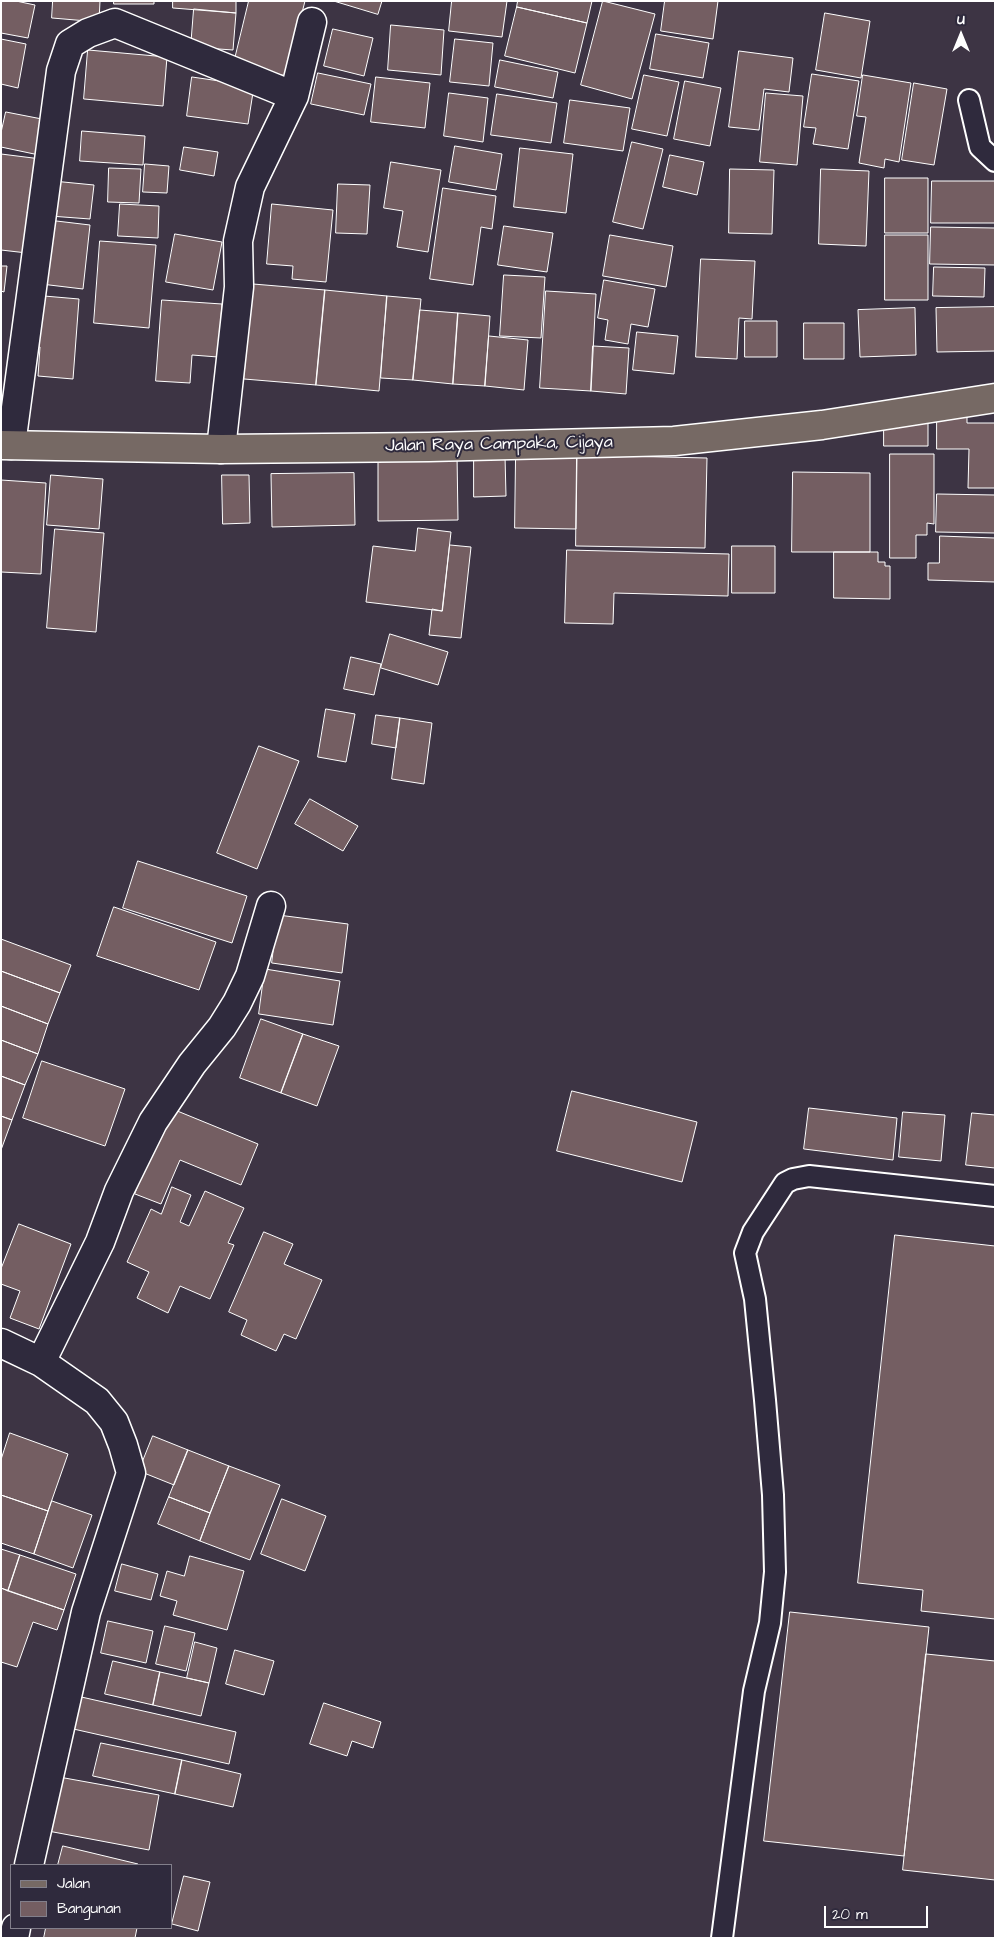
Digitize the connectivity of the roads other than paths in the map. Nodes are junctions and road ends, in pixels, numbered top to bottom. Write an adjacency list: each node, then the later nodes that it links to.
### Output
1 (312, 22): 2 (street)
2 (294, 96): 6 (street); 7 (street)
3 (969, 100): 4 (lane)
4 (995, 161)
5 (995, 398): 7 (main road, Jalan Raya Campaka, Cijaya)
6 (6, 445): 7 (main road, Jalan Raya Campaka, Cijaya)
7 (221, 450)
8 (271, 906): 11 (street)
9 (995, 1196): 13 (lane)
10 (1, 1343): 11 (street)
11 (41, 1362): 12 (street)
12 (29, 1864)
13 (722, 1938)

